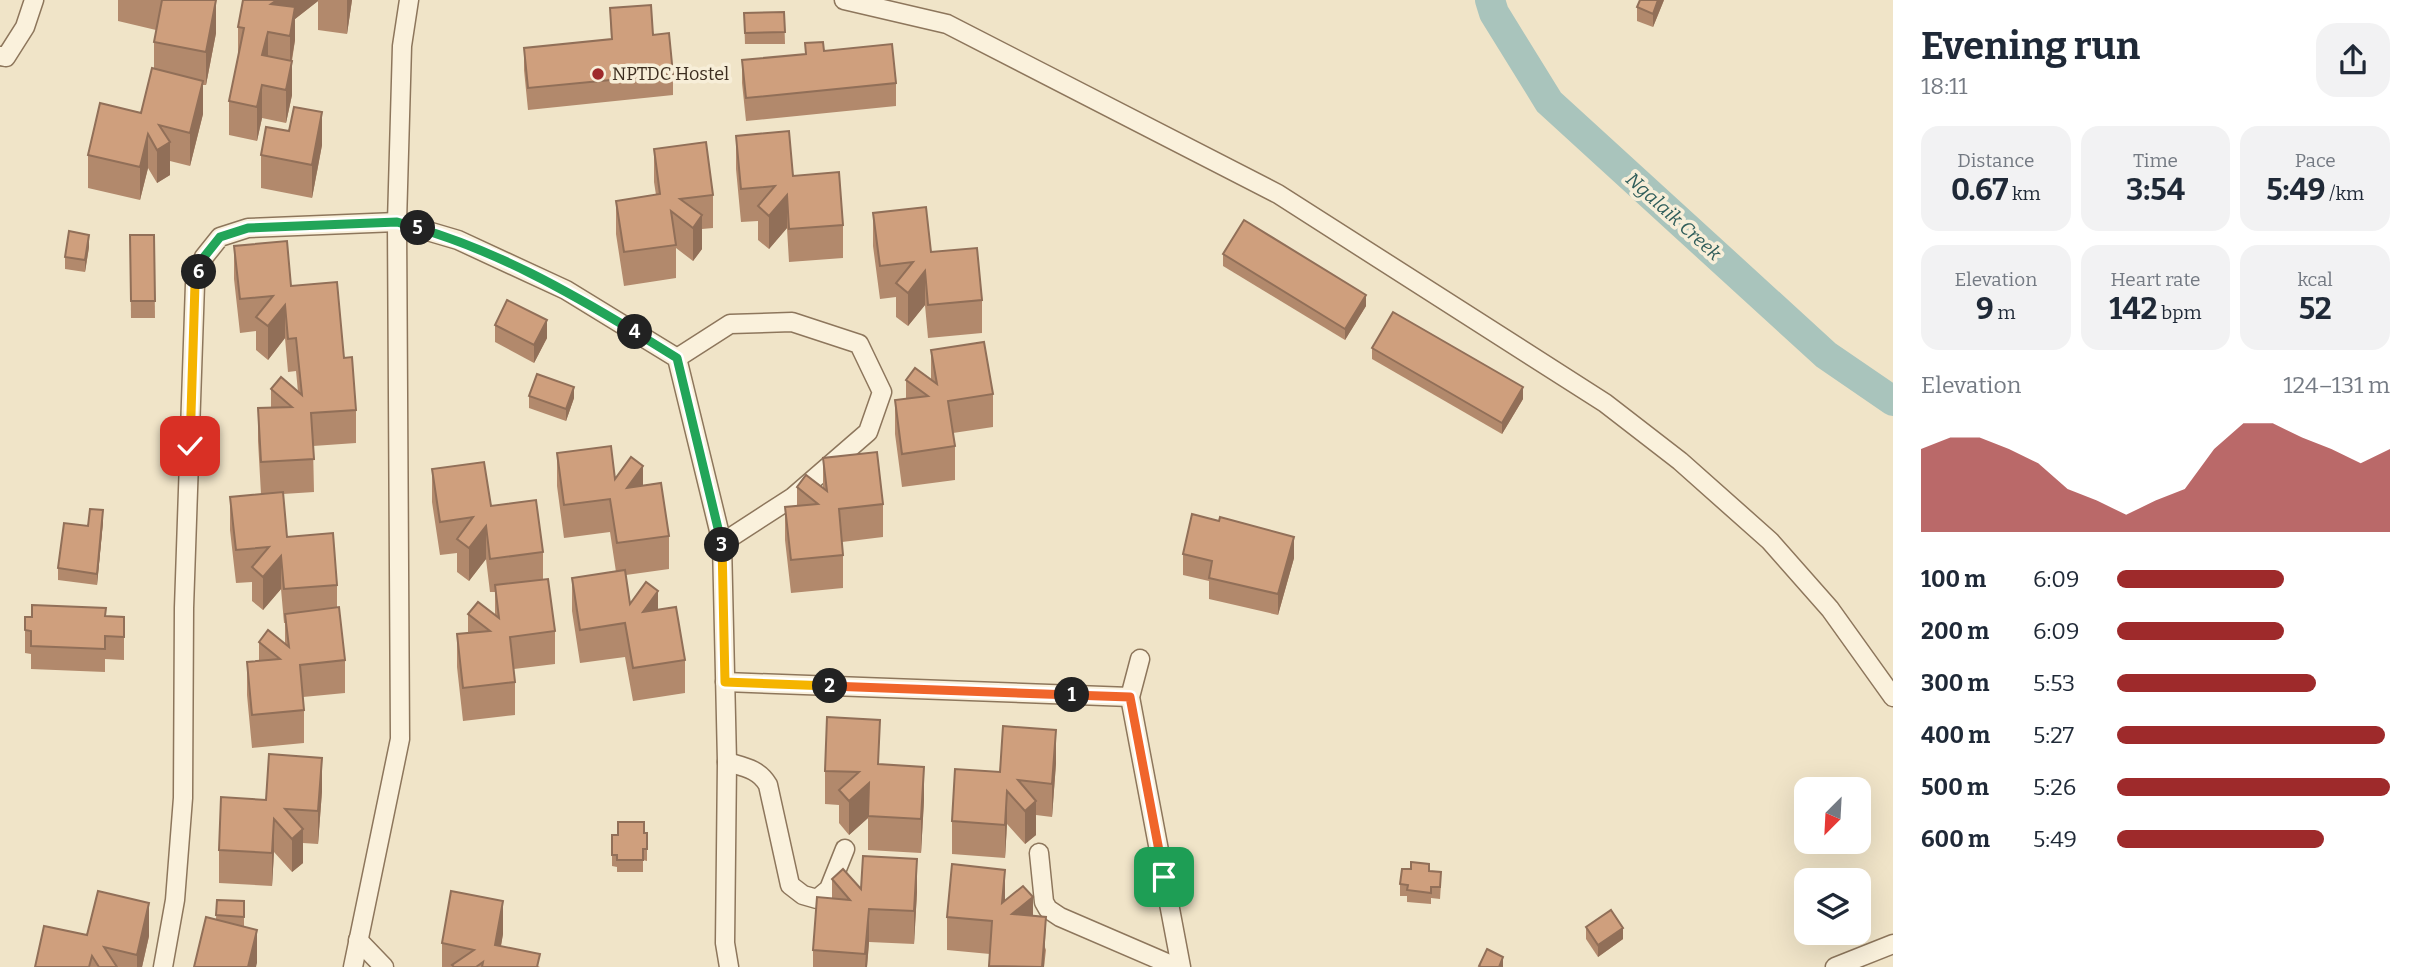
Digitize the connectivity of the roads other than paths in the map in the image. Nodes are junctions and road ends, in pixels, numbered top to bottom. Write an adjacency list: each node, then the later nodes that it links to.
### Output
1 (34, 0): 4 (street)
2 (409, 0): 5 (street)
3 (844, 0): 11 (street)
4 (0, 56)
5 (397, 222): 6 (street); 15 (street); 17 (street)
6 (677, 358): 7 (street); 7 (street)
7 (722, 542): 9 (street)
8 (1140, 659): 10 (street)
9 (725, 682): 10 (street); 12 (street)
10 (1130, 697): 22 (street)
11 (1893, 697)
12 (727, 762): 13 (street); 20 (street)
13 (845, 849)
14 (1039, 853): 21 (street)
15 (358, 940): 18 (street); 19 (street)
16 (1893, 944): 23 (street)
17 (163, 967)
18 (353, 967)
19 (384, 967)
20 (729, 967)
21 (1176, 967)
22 (1181, 967)
23 (1835, 967)

